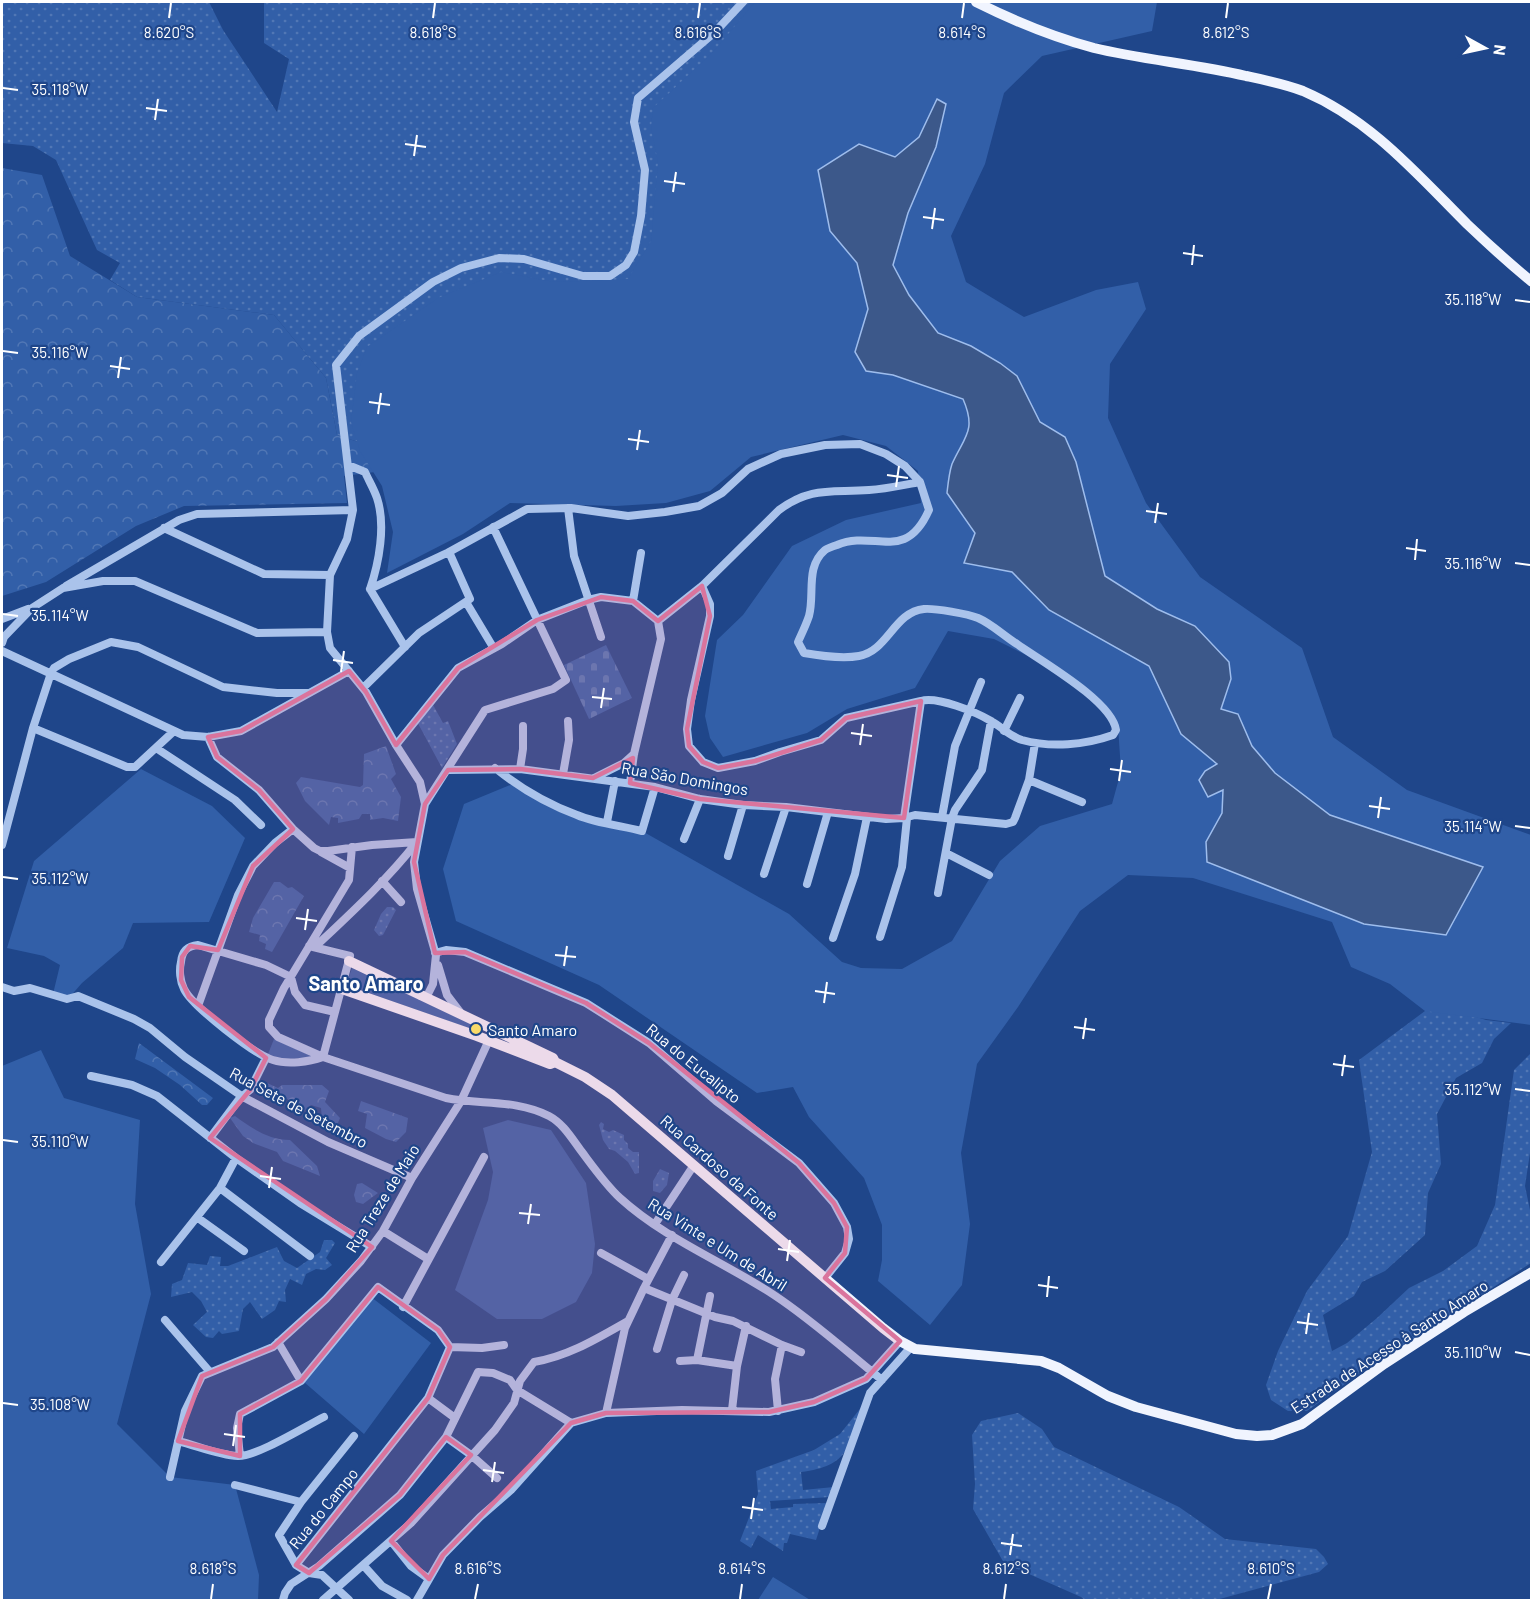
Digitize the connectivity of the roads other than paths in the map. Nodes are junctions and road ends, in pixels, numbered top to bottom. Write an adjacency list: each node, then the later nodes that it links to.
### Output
1 (743, 2): 4 (street)
2 (976, 2): 3 (main road)
3 (1532, 282)
4 (348, 465): 7 (street); 15 (street)
5 (920, 482): 6 (street); 13 (street); 44 (street)
6 (568, 508): 8 (street); 16 (street)
7 (353, 510): 9 (street); 12 (street)
8 (493, 527): 10 (street); 21 (street)
9 (164, 528): 12 (street); 14 (street)
10 (449, 552): 15 (street); 18 (street)
11 (641, 553): 17 (street)
12 (330, 575): 23 (street)
13 (702, 586): 22 (street); 35 (street)
14 (63, 588): 19 (street); 23 (street)
15 (370, 588): 26 (street)
16 (588, 600): 17 (street); 21 (street); 24 (street)
17 (633, 601): 22 (street)
18 (466, 602): 26 (street); 27 (street)
19 (32, 608): 20 (street); 25 (street)
20 (2, 619)
21 (537, 620): 27 (street); 50 (street)
22 (658, 621): 47 (street)
23 (327, 632): 29 (street)
24 (601, 637)
25 (2, 643)
26 (405, 647): 32 (street)
27 (492, 648): 45 (street)
28 (2, 651): 30 (street)
29 (349, 671): 32 (street); 33 (street)
30 (51, 673): 33 (street); 40 (street); 41 (street)
31 (981, 682): 36 (street)
32 (363, 688): 45 (street)
33 (309, 693): 43 (street)
34 (1020, 698): 42 (street)
35 (921, 701): 36 (street); 65 (street)
36 (969, 712): 38 (street); 64 (street)
37 (568, 721): 51 (street)
38 (991, 721): 42 (street); 66 (street)
39 (523, 726): 49 (street)
40 (33, 728): 46 (street); 72 (street)
41 (174, 731): 43 (street); 46 (street)
42 (1004, 731): 44 (street)
43 (208, 737): 69 (street)
44 (1035, 743): 53 (street)
45 (396, 746): 59 (street)
46 (156, 748): 68 (street)
47 (634, 754): 52 (street); 55 (street)
48 (495, 768): 49 (street, Rua São Domingos); 50 (street, Rua São Domingos); 67 (street)
49 (520, 769): 51 (street, Rua São Domingos)
50 (448, 770): 59 (street)
51 (563, 774): 52 (street, Rua São Domingos)
52 (593, 778): 54 (street, Rua São Domingos)
53 (1029, 780): 58 (street); 66 (street, Rua São Domingos)
54 (615, 782): 55 (street, Rua São Domingos); 67 (street)
55 (630, 783): 56 (street, Rua São Domingos)
56 (655, 787): 57 (street, Rua São Domingos); 67 (street)
57 (700, 799): 60 (street, Rua São Domingos); 70 (street)
58 (1082, 802)
59 (425, 804): 71 (street)
60 (742, 806): 61 (street, Rua São Domingos); 76 (street)
61 (786, 807): 62 (street, Rua São Domingos); 78 (street)
62 (828, 812): 63 (street, Rua São Domingos); 81 (street)
63 (867, 817): 65 (street, Rua São Domingos); 85 (street)
64 (942, 817): 65 (street, Rua São Domingos); 66 (street, Rua São Domingos)
65 (905, 818): 84 (street)
66 (952, 819): 75 (street)
67 (608, 822)
68 (261, 825)
69 (293, 829): 74 (street); 87 (street)
70 (684, 839)
71 (417, 842): 73 (street); 80 (street); 88 (street)
72 (2, 845)
73 (352, 847): 74 (street); 77 (street)
74 (320, 852): 77 (street)
75 (946, 853): 79 (street); 82 (street)
76 (728, 856)
77 (350, 868): 86 (street)
78 (764, 874)
79 (989, 874)
80 (382, 881): 83 (street); 86 (street)
81 (807, 884)
82 (938, 893)
83 (401, 902)
84 (880, 937)
85 (833, 938)
86 (312, 946): 89 (street, Rua Cardoso da Fonte); 90 (street)
87 (218, 950): 90 (street); 94 (street); 94 (street)
88 (436, 954): 93 (street); 96 (street); 121 (street, Rua do Eucalipto)
89 (349, 961): 92 (street); 93 (main road, Rua Cardoso da Fonte)
90 (291, 977): 95 (street); 98 (street, Rua Vinte e Um de Abril)
91 (2, 987): 101 (street, Rua Sete de Setembro)
92 (342, 989): 95 (street); 97 (main road, Rua Cardoso da Fonte)
93 (421, 996): 96 (main road, Rua Cardoso da Fonte)
94 (198, 1006): 99 (street)
95 (335, 1012): 98 (street)
96 (466, 1017): 97 (main road, Rua Cardoso da Fonte)
97 (491, 1035): 102 (street, Rua Treze de Maio); 106 (main road, Rua Cardoso da Fonte)
98 (323, 1057): 99 (street); 102 (street, Rua Vinte e Um de Abril)
99 (266, 1058): 101 (street)
100 (90, 1076): 103 (street)
101 (243, 1097): 103 (street); 107 (street, Rua Sete de Setembro)
102 (461, 1101): 107 (street, Rua Treze de Maio); 110 (street, Rua Vinte e Um de Abril)
103 (210, 1138): 105 (street)
104 (484, 1157): 117 (street)
105 (236, 1158): 108 (street); 113 (street)
106 (694, 1165): 110 (street); 121 (main road, Rua Cardoso da Fonte)
107 (412, 1178): 111 (street, Rua Treze de Maio)
108 (220, 1188): 109 (street); 116 (street)
109 (198, 1218): 114 (street); 118 (street)
110 (655, 1224): 112 (street, Rua Vinte e Um de Abril)
111 (383, 1231): 113 (street, Rua Treze de Maio); 117 (street)
112 (672, 1235): 122 (street); 142 (street, Rua Vinte e Um de Abril)
113 (372, 1247): 131 (street, Rua Treze de Maio)
114 (243, 1251)
115 (601, 1253): 122 (street)
116 (310, 1256)
117 (428, 1259): 125 (street)
118 (161, 1262)
119 (1532, 1272): 135 (main road, Estrada de Acesso à Santo Amaro)
120 (684, 1275): 124 (street)
121 (825, 1278): 130 (main road, Rua Cardoso da Fonte)
122 (646, 1284): 124 (street); 128 (street)
123 (710, 1296): 126 (street)
124 (672, 1300): 126 (street); 136 (street)
125 (403, 1306): 134 (street); 144 (street)
126 (707, 1313): 129 (street); 138 (street)
127 (165, 1320): 141 (street)
128 (628, 1321): 145 (street); 149 (street)
129 (746, 1326): 132 (street); 140 (street)
130 (900, 1341): 135 (main road, Rua Cardoso da Fonte); 142 (street)
131 (278, 1342): 141 (street, Rua Treze de Maio); 144 (street)
132 (782, 1345): 137 (street); 148 (street)
133 (504, 1346): 134 (street)
134 (450, 1347): 146 (street, Rua do Campo)
135 (913, 1348): 143 (street)
136 (657, 1349)
137 (801, 1352)
138 (698, 1360): 139 (street); 140 (street)
139 (680, 1361)
140 (737, 1366): 147 (street)
141 (210, 1372): 155 (street)
142 (872, 1372): 143 (street, Rua Vinte e Um de Abril); 148 (street)
143 (882, 1380): 162 (street)
144 (301, 1381): 157 (street)
145 (517, 1390): 151 (street); 152 (street); 156 (street)
146 (428, 1398): 151 (street); 164 (street, Rua do Campo)
147 (732, 1410): 148 (street); 149 (street)
148 (778, 1411)
149 (606, 1413): 152 (street)
150 (324, 1417): 157 (street)
151 (455, 1418): 154 (street)
152 (572, 1423): 167 (street)
153 (354, 1436): 161 (street)
154 (446, 1437): 156 (street); 166 (street)
155 (178, 1441): 157 (street); 158 (street)
156 (471, 1455): 159 (street); 163 (street)
157 (240, 1456)
158 (170, 1477)
159 (497, 1478)
160 (235, 1485): 161 (street)
161 (301, 1502): 164 (street)
162 (822, 1526)
163 (391, 1541): 165 (street); 167 (street)
164 (296, 1565): 166 (street)
165 (364, 1566): 168 (street); 172 (street)
166 (309, 1573): 168 (street); 169 (street)
167 (429, 1579): 173 (street)
168 (336, 1590): 170 (street); 171 (street)
169 (283, 1600)
170 (324, 1600)
171 (349, 1600)
172 (407, 1600)
173 (417, 1600)

